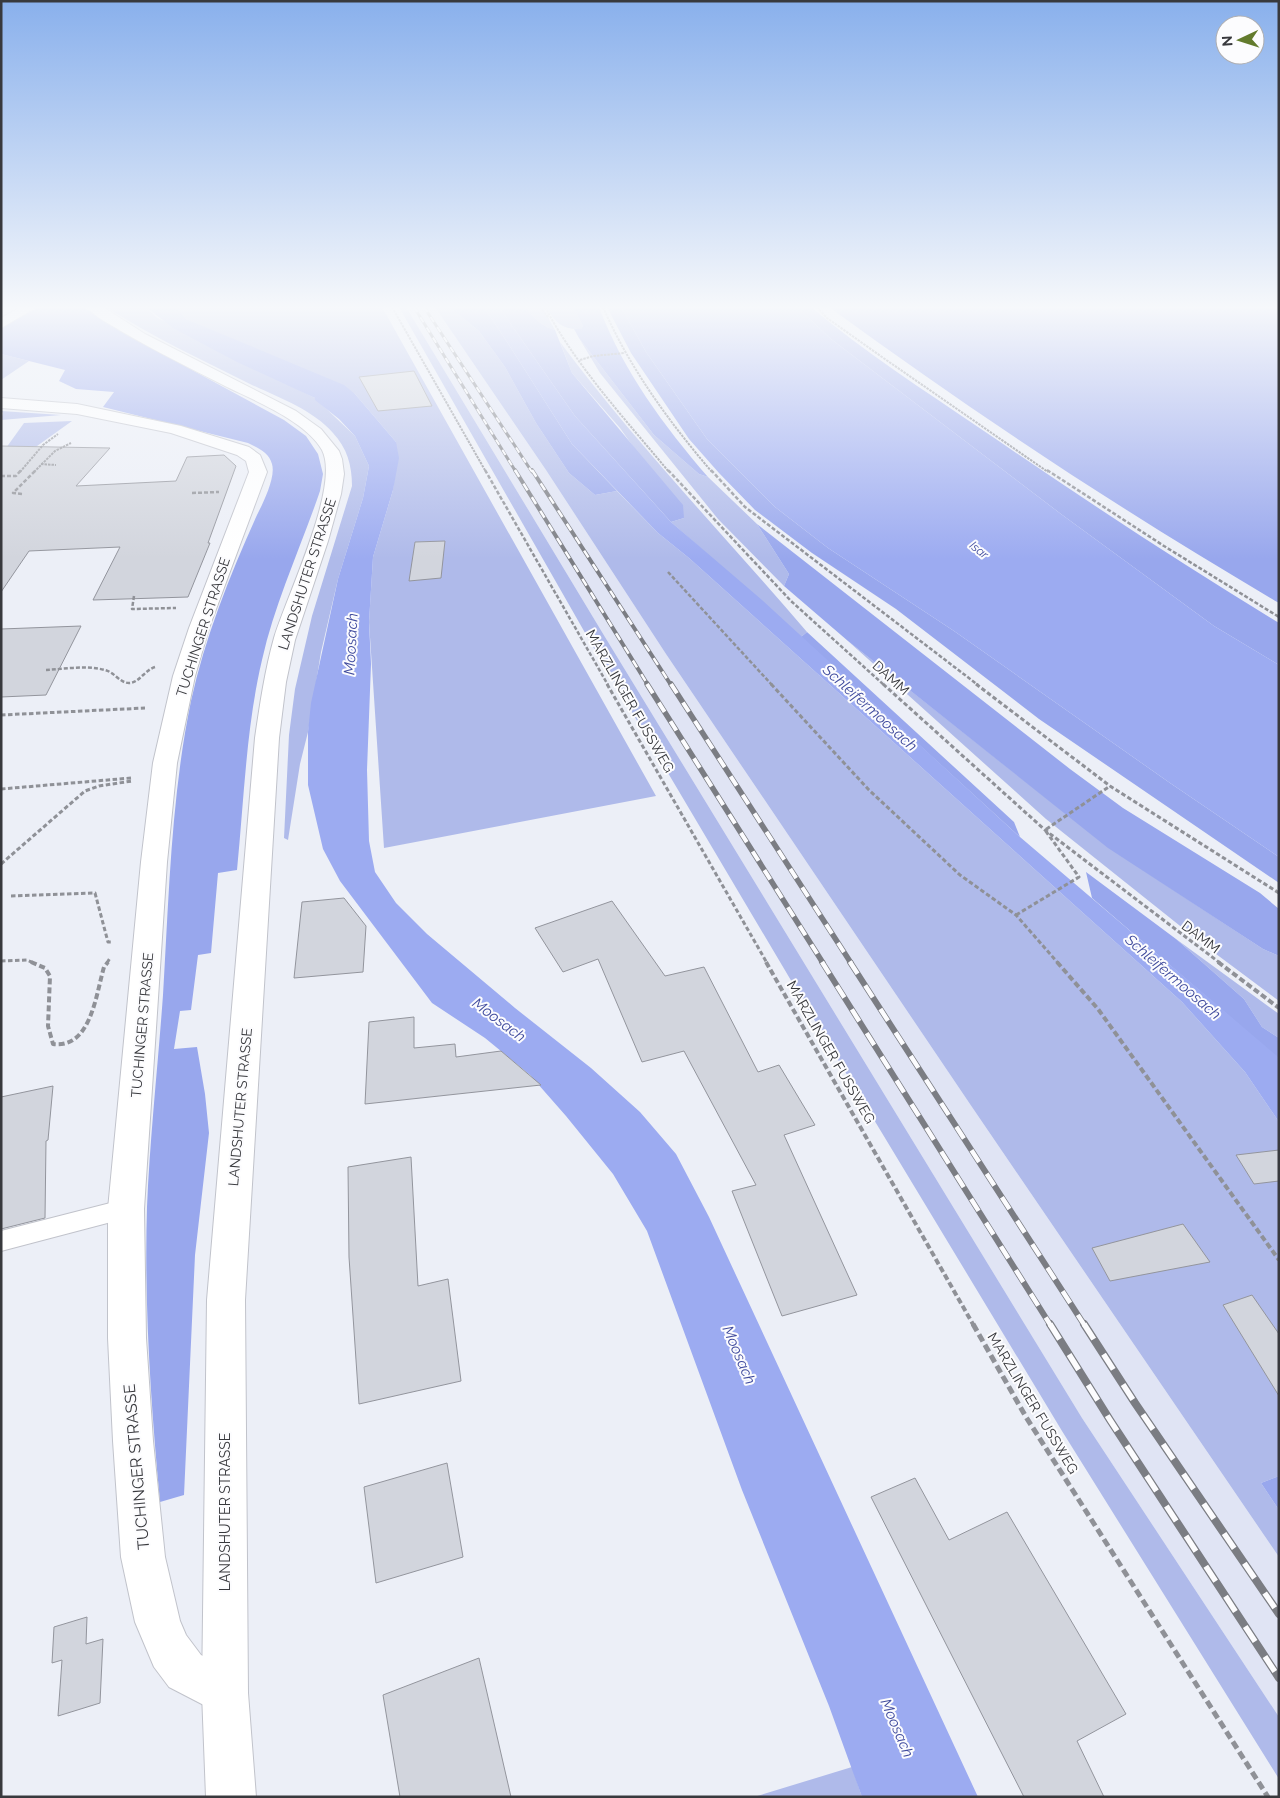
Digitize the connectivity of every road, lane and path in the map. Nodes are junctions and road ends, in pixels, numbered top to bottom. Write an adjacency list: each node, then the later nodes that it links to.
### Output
1 (247, 391): 39 (main road, LANDSHUTER STRASSE)
2 (439, 391): 41 (path, MARZLINGER FUSSWEG)
3 (603, 391): 27 (path, DAMM)
4 (651, 391): 25 (path)
5 (931, 391): 18 (path)
6 (1, 404): 36 (main road, TUCHINGER STRASSE)
7 (59, 433): 11 (path)
8 (70, 443): 9 (path)
9 (40, 464): 10 (path); 14 (path)
10 (56, 465)
11 (1, 476)
12 (225, 492): 13 (path)
13 (192, 493)
14 (22, 494)
15 (668, 572): 31 (path)
16 (134, 596): 17 (path)
17 (172, 608)
18 (1279, 618)
19 (147, 669): 20 (path)
20 (46, 670)
21 (142, 708): 22 (path)
22 (1, 715)
23 (139, 780): 24 (path)
24 (134, 781): 26 (path); 28 (path)
25 (1110, 786): 27 (path); 29 (path)
26 (1, 789)
27 (1045, 830): 31 (path); 35 (path, DAMM)
28 (1, 864)
29 (1279, 892)
30 (11, 896): 32 (path)
31 (1016, 915): 38 (path)
32 (117, 941)
33 (116, 957): 34 (path)
34 (1, 961)
35 (1279, 1008)
36 (126, 1209): 37 (lane); 39 (main road, TUCHINGER STRASSE)
37 (1, 1241)
38 (1279, 1260)
39 (225, 1693): 40 (main road, LANDSHUTER STRASSE)
40 (231, 1797)
41 (1268, 1797)

